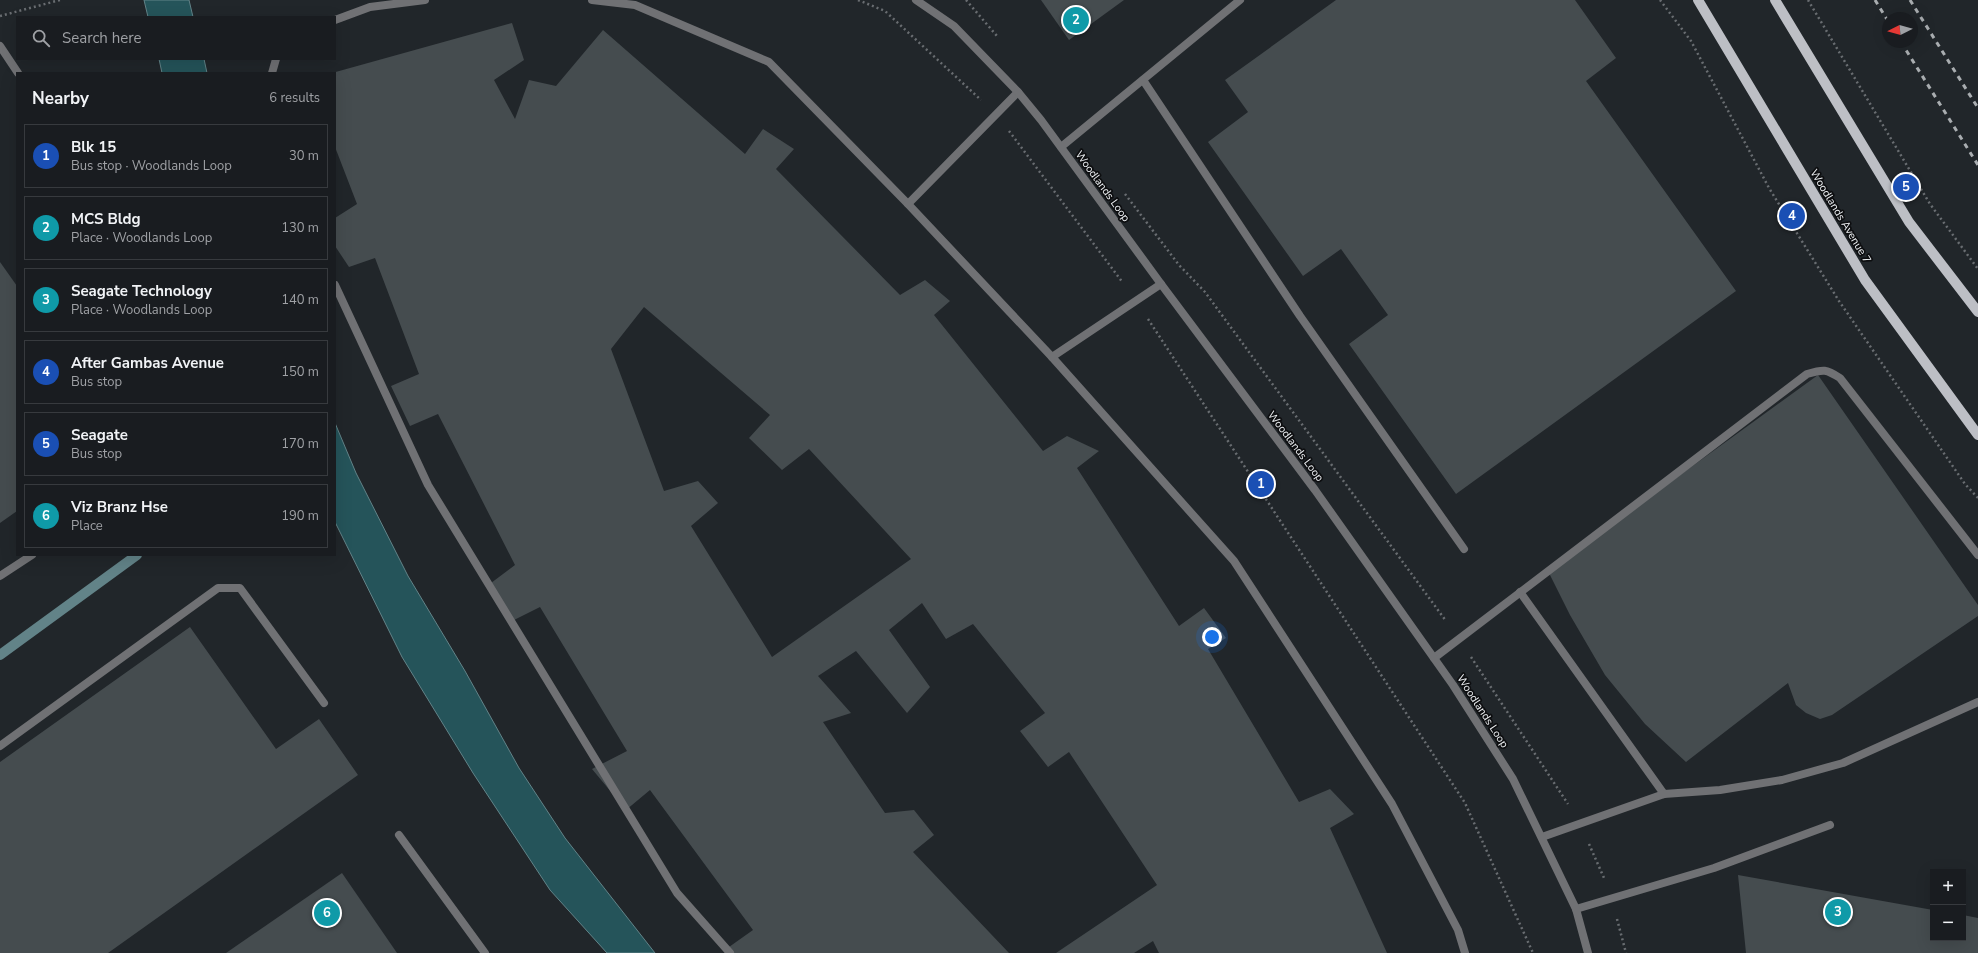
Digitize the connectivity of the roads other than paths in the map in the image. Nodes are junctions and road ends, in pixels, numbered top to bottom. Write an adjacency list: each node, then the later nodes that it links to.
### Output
1 (425, 0): 9 (street)
2 (592, 0): 17 (street)
3 (916, 0): 15 (street, Woodlands Loop)
4 (1240, 0): 14 (street)
5 (1698, 0): 8 (main road, Woodlands Avenue 7)
6 (1703, 0): 8 (street)
7 (1775, 0): 20 (main road)
8 (1707, 18): 22 (main road, Woodlands Avenue 7)
9 (336, 20)
10 (0, 46): 12 (street)
11 (276, 60): 13 (street)
12 (17, 72)
13 (272, 72)
14 (1143, 80): 16 (street); 23 (street)
15 (1018, 92): 16 (street, Woodlands Loop); 17 (street)
16 (1061, 147): 18 (street, Woodlands Loop)
17 (908, 204): 21 (street)
18 (1161, 284): 21 (street); 28 (street, Woodlands Loop)
19 (336, 287): 38 (street)
20 (1978, 312)
21 (1052, 357): 39 (street)
22 (1978, 435)
23 (1464, 549)
24 (1978, 555): 27 (street)
25 (30, 556): 26 (street)
26 (0, 576)
27 (1520, 592): 28 (street); 32 (street)
28 (1434, 658): 35 (street, Woodlands Loop)
29 (1978, 702): 32 (street)
30 (324, 703): 31 (street)
31 (0, 746)
32 (1664, 794): 35 (street)
33 (1830, 825): 36 (street)
34 (399, 835): 37 (street)
35 (1542, 837): 36 (street, Woodlands Loop)
36 (1576, 908): 40 (street, Woodlands Loop)
37 (485, 953)
38 (730, 953)
39 (1465, 953)
40 (1588, 953)

